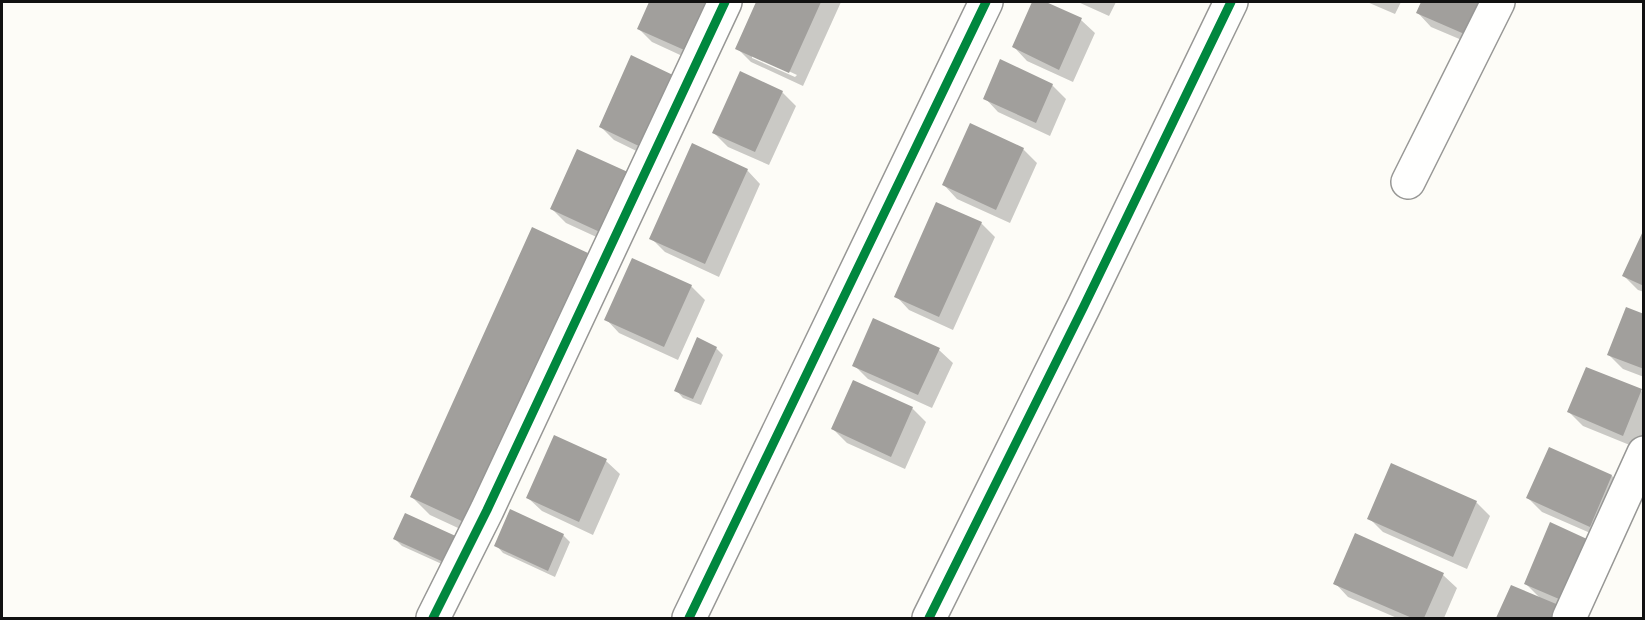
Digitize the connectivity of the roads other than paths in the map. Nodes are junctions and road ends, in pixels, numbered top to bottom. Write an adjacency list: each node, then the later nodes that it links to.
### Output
1 (725, 2): 7 (street)
2 (986, 2): 8 (street)
3 (1231, 2): 9 (street)
4 (1498, 2): 5 (street)
5 (1408, 182)
6 (1644, 453): 10 (street)
7 (433, 618)
8 (689, 618)
9 (929, 618)
10 (1569, 618)

